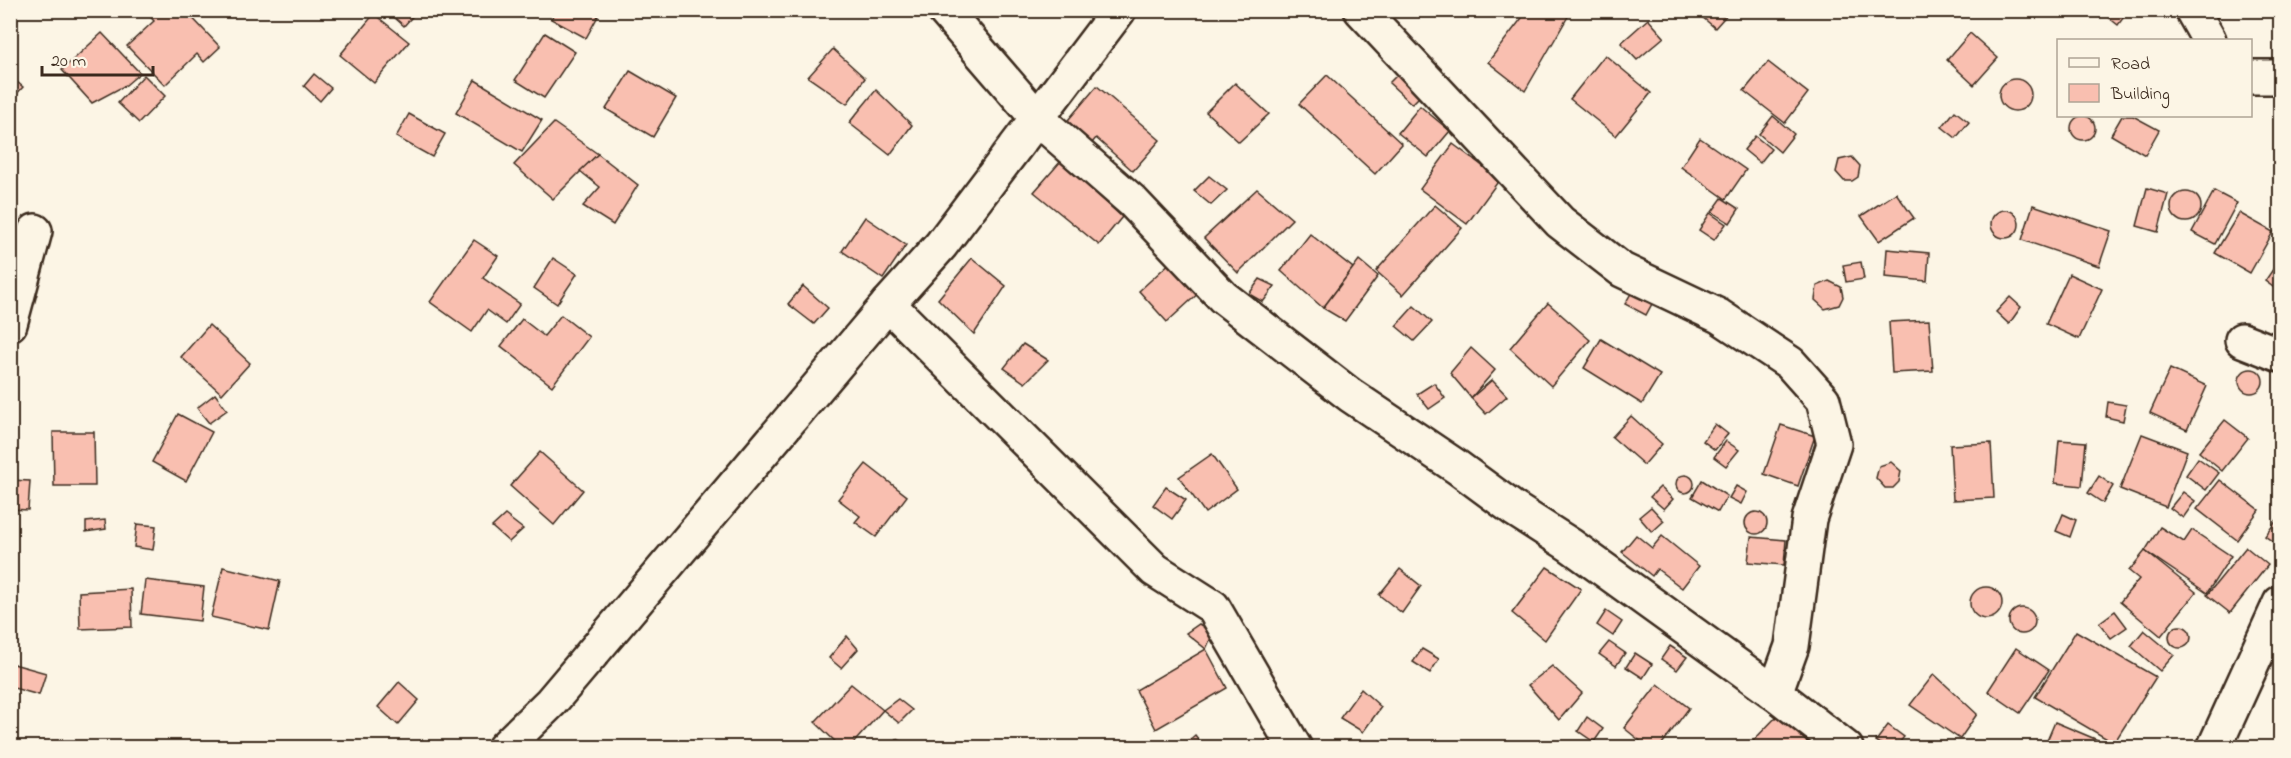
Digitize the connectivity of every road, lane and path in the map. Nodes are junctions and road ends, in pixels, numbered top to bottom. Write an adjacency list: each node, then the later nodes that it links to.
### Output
1 (944, 10): 8 (street)
2 (1119, 10): 8 (street)
3 (1361, 10): 15 (street)
4 (2192, 10): 5 (street)
5 (2208, 39)
6 (2252, 77): 7 (street)
7 (2280, 77)
8 (1038, 119): 10 (street); 15 (street)
9 (35, 231): 11 (street)
10 (888, 304): 16 (street); 17 (street)
11 (10, 324)
12 (2242, 340): 13 (street)
13 (2280, 355)
14 (2280, 603): 19 (street)
15 (1775, 693): 18 (street)
16 (504, 747)
17 (1294, 747)
18 (1845, 747)
19 (2214, 747)

